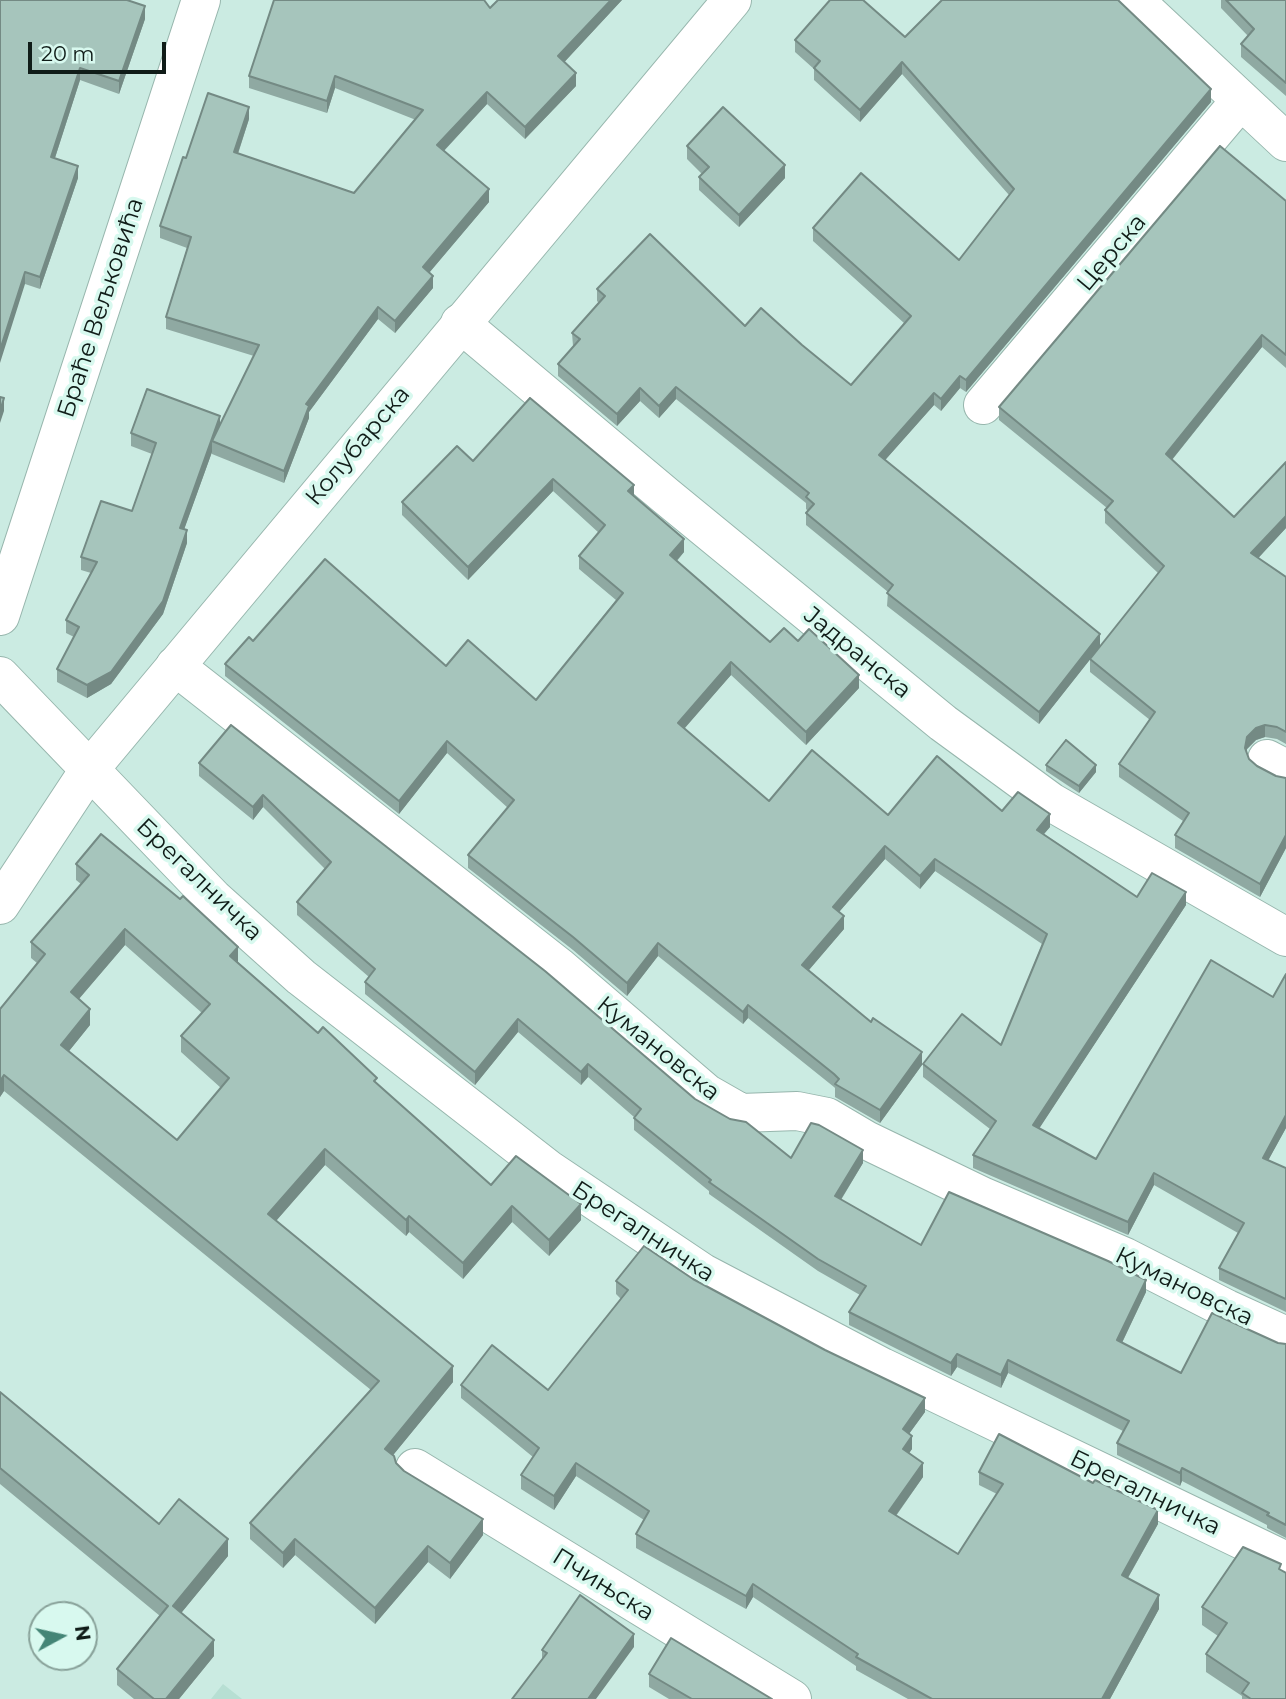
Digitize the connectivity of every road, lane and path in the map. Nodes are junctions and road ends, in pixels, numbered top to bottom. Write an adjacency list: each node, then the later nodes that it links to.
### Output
1 (201, 0): 8 (street, Браће Вељковића)
2 (732, 0): 6 (street, Колубарска)
3 (1134, 0): 4 (street)
4 (1241, 100): 5 (street); 7 (street, Церска)
5 (1286, 142)
6 (460, 323): 9 (street, Колубарска); 13 (street, Јадранска)
7 (983, 405)
8 (0, 616)
9 (175, 666): 11 (street, Колубарска); 14 (street, Кумановска)
10 (0, 676): 11 (street, Брегалничка)
11 (89, 770): 12 (street, Колубарска); 16 (street, Брегалничка)
12 (0, 905)
13 (1286, 936)
14 (1286, 1336)
15 (415, 1468): 17 (street, Пчињска)
16 (1286, 1561)
17 (792, 1699)

